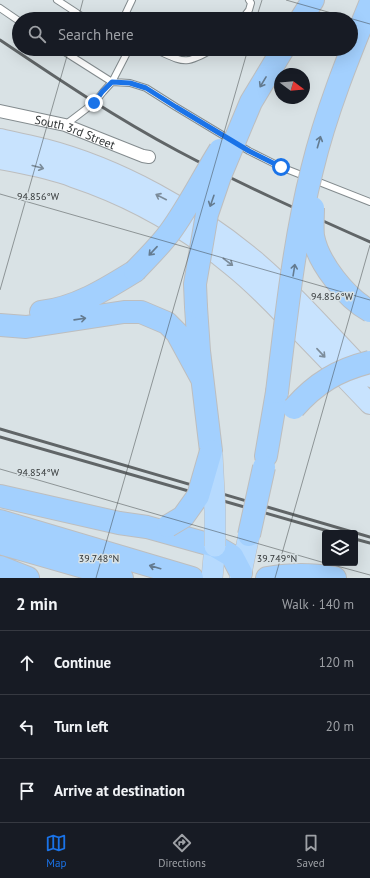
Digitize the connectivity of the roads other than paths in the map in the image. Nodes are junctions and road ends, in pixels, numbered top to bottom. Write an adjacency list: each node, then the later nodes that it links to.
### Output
1 (57, 0): 7 (lane)
2 (132, 0): 8 (lane)
3 (249, 0): 9 (lane)
4 (313, 0): 10 (highway)
5 (370, 4): 12 (highway, one-way to 5, bridge)
6 (0, 8): 11 (lane)
7 (75, 12)
8 (126, 12)
9 (247, 12)
10 (306, 12)
11 (12, 16)
12 (358, 35)
13 (71, 56): 19 (lane)
14 (125, 56): 19 (lane)
15 (169, 56): 16 (lane)
16 (198, 56)
17 (279, 56): 20 (highway, one-way to 20, bridge)
18 (350, 56): 26 (highway, one-way to 18, bridge)
19 (112, 82): 22 (lane); 27 (lane)
20 (251, 102): 29 (highway, one-way to 29, bridge); 33 (highway, one-way to 33, bridge)
21 (0, 111): 22 (street, South 3rd Street)
22 (65, 125): 24 (street, South 3rd Street)
23 (0, 139): 32 (main road, one-way to 23)
24 (149, 157)
25 (0, 159): 34 (main road, one-way to 34)
26 (312, 170): 28 (highway, bridge); 36 (highway, one-way to 26, bridge)
27 (370, 202)
28 (370, 311)
29 (0, 312)
30 (0, 325): 33 (highway, one-way to 33)
31 (370, 362): 36 (highway, bridge)
32 (370, 377)
33 (202, 379): 35 (highway)
34 (370, 404)
35 (211, 451): 39 (highway, bridge); 42 (highway, bridge)
36 (265, 462): 40 (highway, bridge)
37 (0, 496): 39 (highway)
38 (0, 521): 47 (highway, one-way to 38)
39 (161, 529): 42 (highway)
40 (249, 535): 44 (highway)
41 (0, 543): 46 (highway)
42 (215, 546): 44 (highway); 48 (highway)
43 (0, 567): 45 (highway)
44 (240, 576)
45 (28, 578)
46 (122, 578)
47 (192, 578)
48 (212, 578)
49 (267, 578): 50 (highway)
50 (335, 578)

